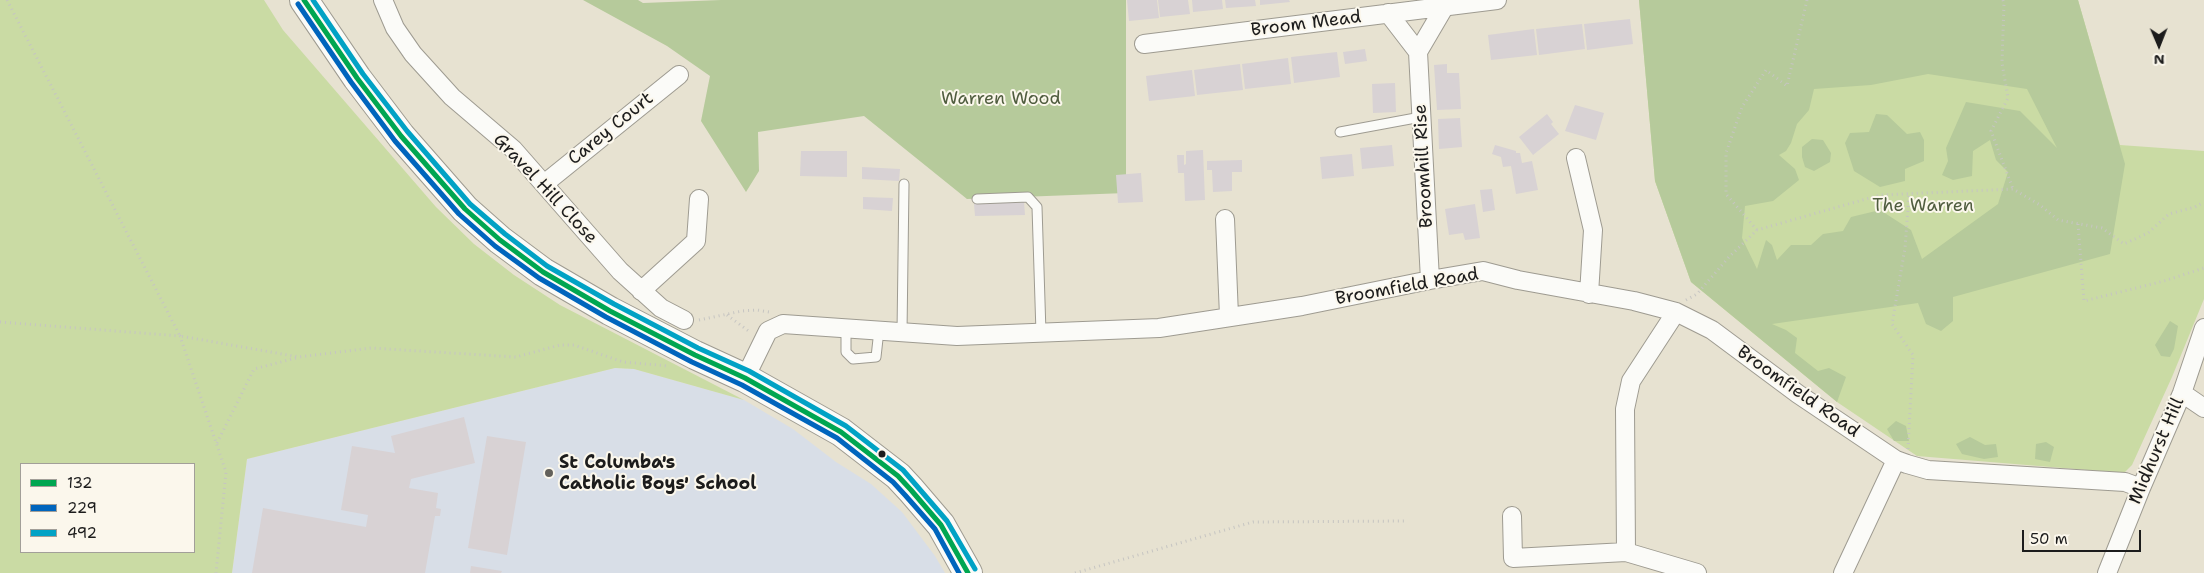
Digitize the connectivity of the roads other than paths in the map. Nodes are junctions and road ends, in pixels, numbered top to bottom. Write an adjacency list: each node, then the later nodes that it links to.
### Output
1 (304, 0): 28 (main road)
2 (383, 0): 12 (street, Gravel Hill Close)
3 (1497, 0): 4 (street, Broom Mead)
4 (1445, 6): 5 (street, Broom Mead); 7 (street)
5 (1388, 13): 6 (street, Broom Mead); 7 (street)
6 (1144, 44)
7 (1418, 52): 9 (street, Broomhill Rise)
8 (679, 75): 12 (street, Carey Court)
9 (1422, 117): 10 (lane); 17 (street, Broomhill Rise)
10 (1340, 132)
11 (1576, 158): 19 (street)
12 (544, 184): 18 (street, Gravel Hill Close)
13 (904, 184): 26 (lane)
14 (699, 199): 18 (street)
15 (977, 199): 27 (lane)
16 (1225, 219): 21 (street)
17 (1430, 280): 19 (street, Broomfield Road); 21 (street, Broomfield Road)
18 (641, 291): 22 (street, Gravel Hill Close)
19 (1588, 294): 20 (street, Broomfield Road)
20 (1678, 307): 31 (street, Broomfield Road); 34 (street)
21 (1229, 316): 27 (street, Broomfield Road)
22 (684, 320)
23 (846, 327): 25 (street, Broomfield Road); 25 (lane); 28 (street, Broomfield Road)
24 (2204, 328): 29 (street, Midhurst Hill)
25 (879, 330): 26 (street, Broomfield Road)
26 (902, 332): 27 (street, Broomfield Road)
27 (1040, 333)
28 (746, 378): 36 (main road)
29 (2182, 394): 30 (street); 32 (street, Midhurst Hill)
30 (2204, 408)
31 (1902, 462): 32 (street, Broomfield Road); 38 (street)
32 (2141, 488): 39 (street, Midhurst Hill)
33 (1512, 516): 35 (street)
34 (1626, 552): 35 (street); 37 (street)
35 (1513, 566)
36 (968, 573)
37 (1697, 573)
38 (1843, 573)
39 (2107, 573)

